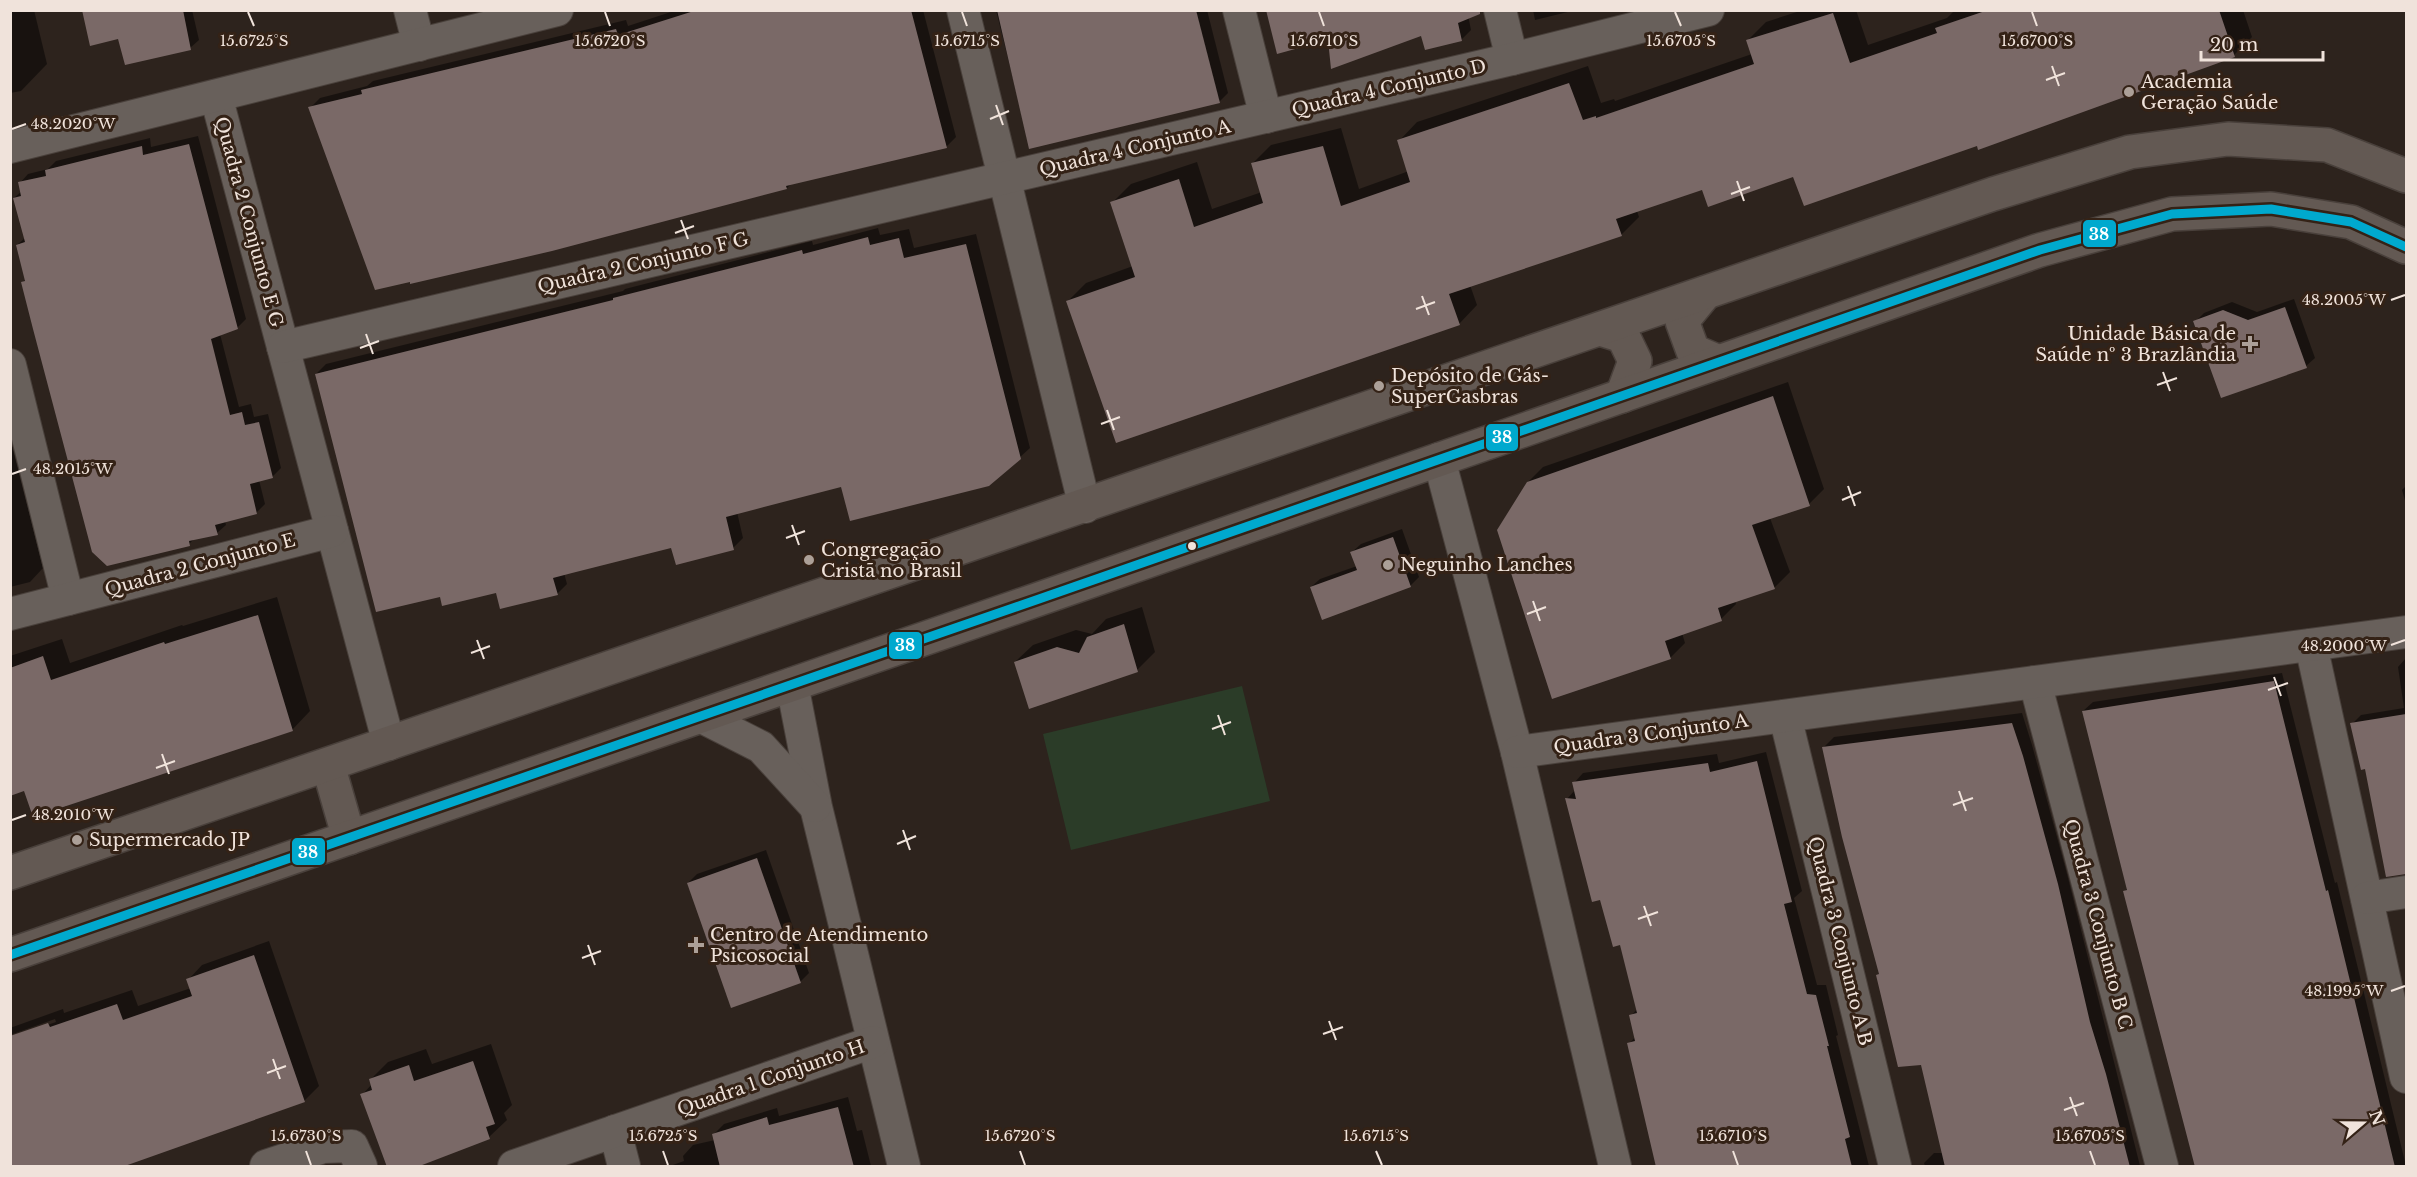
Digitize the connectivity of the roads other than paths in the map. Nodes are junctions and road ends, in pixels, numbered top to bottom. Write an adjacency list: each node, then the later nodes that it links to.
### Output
1 (410, 10): 7 (street)
2 (557, 10): 7 (street)
3 (963, 10): 13 (street)
4 (1239, 10): 10 (street)
5 (1500, 10): 8 (street)
6 (1708, 10): 8 (street, Quadra 4 Conjunto D)
7 (419, 45): 9 (street)
8 (1512, 59): 10 (street, Quadra 4 Conjunto D)
9 (216, 96): 11 (street); 17 (street, Quadra 2 Conjunto E G)
10 (1266, 117): 13 (street, Quadra 4 Conjunto A)
11 (10, 147)
12 (2406, 176): 15 (street)
13 (1004, 178): 17 (street, Quadra 2 Conjunto F G); 22 (street)
14 (2406, 247): 18 (street)
15 (1705, 293): 16 (street); 18 (street)
16 (1600, 329): 20 (street); 22 (street)
17 (283, 347): 23 (street, Quadra 2 Conjunto E G)
18 (1719, 362): 20 (street)
19 (10, 365): 24 (street)
20 (1622, 396): 21 (street)
21 (1439, 459): 29 (street); 33 (street)
22 (1085, 507): 32 (street)
23 (332, 531): 24 (street, Quadra 2 Conjunto E); 32 (street, Quadra 2 Conjunto E G)
24 (68, 599): 25 (street, Quadra 2 Conjunto E)
25 (10, 614)
26 (2406, 632): 27 (street, Quadra 3 Conjunto A)
27 (2311, 645): 28 (street, Quadra 3 Conjunto A); 39 (street)
28 (2035, 682): 31 (street, Quadra 3 Conjunto A); 51 (street, Quadra 3 Conjunto B C)
29 (792, 684): 30 (street); 35 (street)
30 (700, 716): 35 (street); 36 (street)
31 (1785, 716): 33 (street, Quadra 3 Conjunto A); 50 (street, Quadra 3 Conjunto A B)
32 (389, 744): 34 (street)
33 (1517, 752): 49 (street)
34 (328, 765): 36 (street); 37 (street)
35 (816, 807): 41 (street)
36 (348, 838): 40 (street)
37 (10, 873)
38 (2406, 892): 39 (street)
39 (2367, 898): 42 (street)
40 (10, 955)
41 (873, 1042): 43 (street, Quadra 1 Conjunto H); 48 (street, Quadra 1 Conjunto H)
42 (2406, 1077)
43 (615, 1131): 46 (street, Quadra 1 Conjunto H); 47 (street)
44 (267, 1167): 45 (street)
45 (361, 1167)
46 (514, 1167)
47 (624, 1167)
48 (904, 1167)
49 (1615, 1167)
50 (1895, 1167)
51 (2162, 1167)

